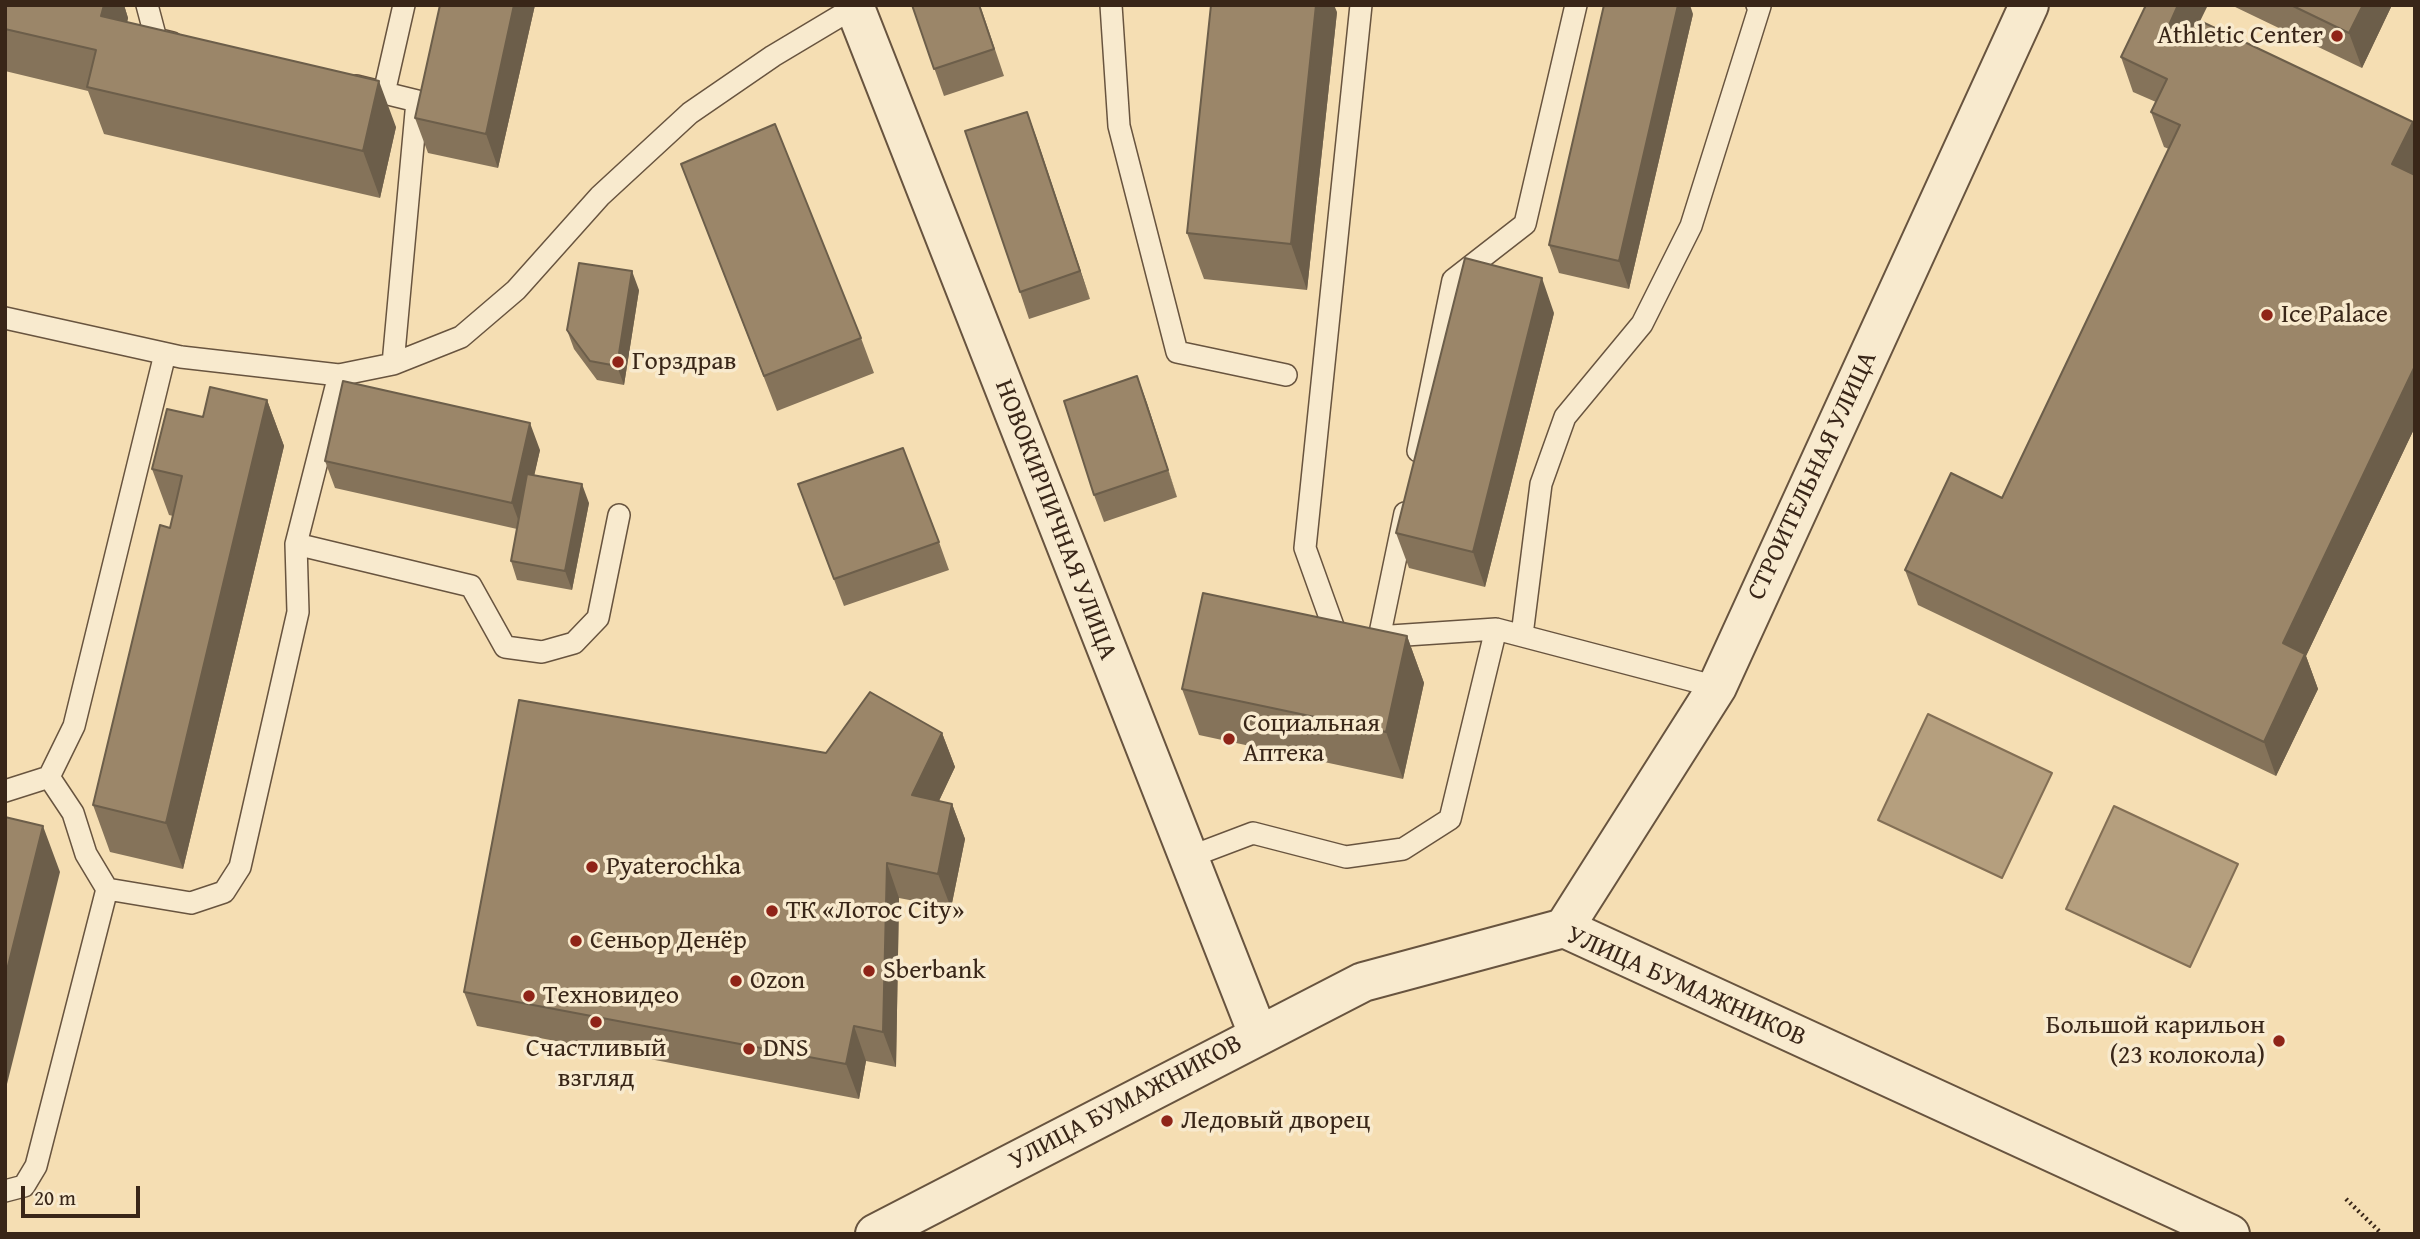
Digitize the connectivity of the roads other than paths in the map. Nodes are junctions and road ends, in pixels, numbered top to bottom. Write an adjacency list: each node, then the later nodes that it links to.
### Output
1 (147, 5): 9 (lane)
2 (404, 5): 11 (lane)
3 (1111, 5): 16 (lane)
4 (1361, 5): 22 (lane)
5 (1576, 5): 17 (lane)
6 (1757, 5): 24 (lane)
7 (2029, 5): 26 (street, СТРОИТЕЛЬНАЯ УЛИЦА)
8 (854, 6): 14 (lane); 29 (street, НОВОКИРПИЧНАЯ УЛИЦА)
9 (196, 48)
10 (330, 80): 11 (lane)
11 (384, 93): 14 (lane)
12 (5, 318): 13 (lane)
13 (165, 354): 15 (lane); 27 (lane)
14 (393, 364): 15 (lane)
15 (339, 375): 20 (lane)
16 (1286, 375)
17 (1415, 466)
18 (1409, 492): 25 (lane)
19 (619, 515): 20 (lane)
20 (296, 544): 30 (lane)
21 (1306, 624): 22 (lane)
22 (1333, 626): 25 (lane)
23 (1496, 629): 24 (lane); 25 (lane); 29 (lane)
24 (1522, 635): 26 (lane)
25 (1379, 638)
26 (1717, 687): 31 (street, СТРОИТЕЛЬНАЯ УЛИЦА)
27 (49, 777): 28 (lane); 30 (lane)
28 (5, 791)
29 (1187, 858): 32 (street, НОВОКИРПИЧНАЯ УЛИЦА)
30 (107, 889): 33 (lane)
31 (1564, 928): 32 (street, УЛИЦА БУМАЖНИКОВ); 35 (street, УЛИЦА БУМАЖНИКОВ)
32 (1258, 1034): 34 (street, УЛИЦА БУМАЖНИКОВ)
33 (5, 1191)
34 (875, 1234)
35 (2230, 1234)

